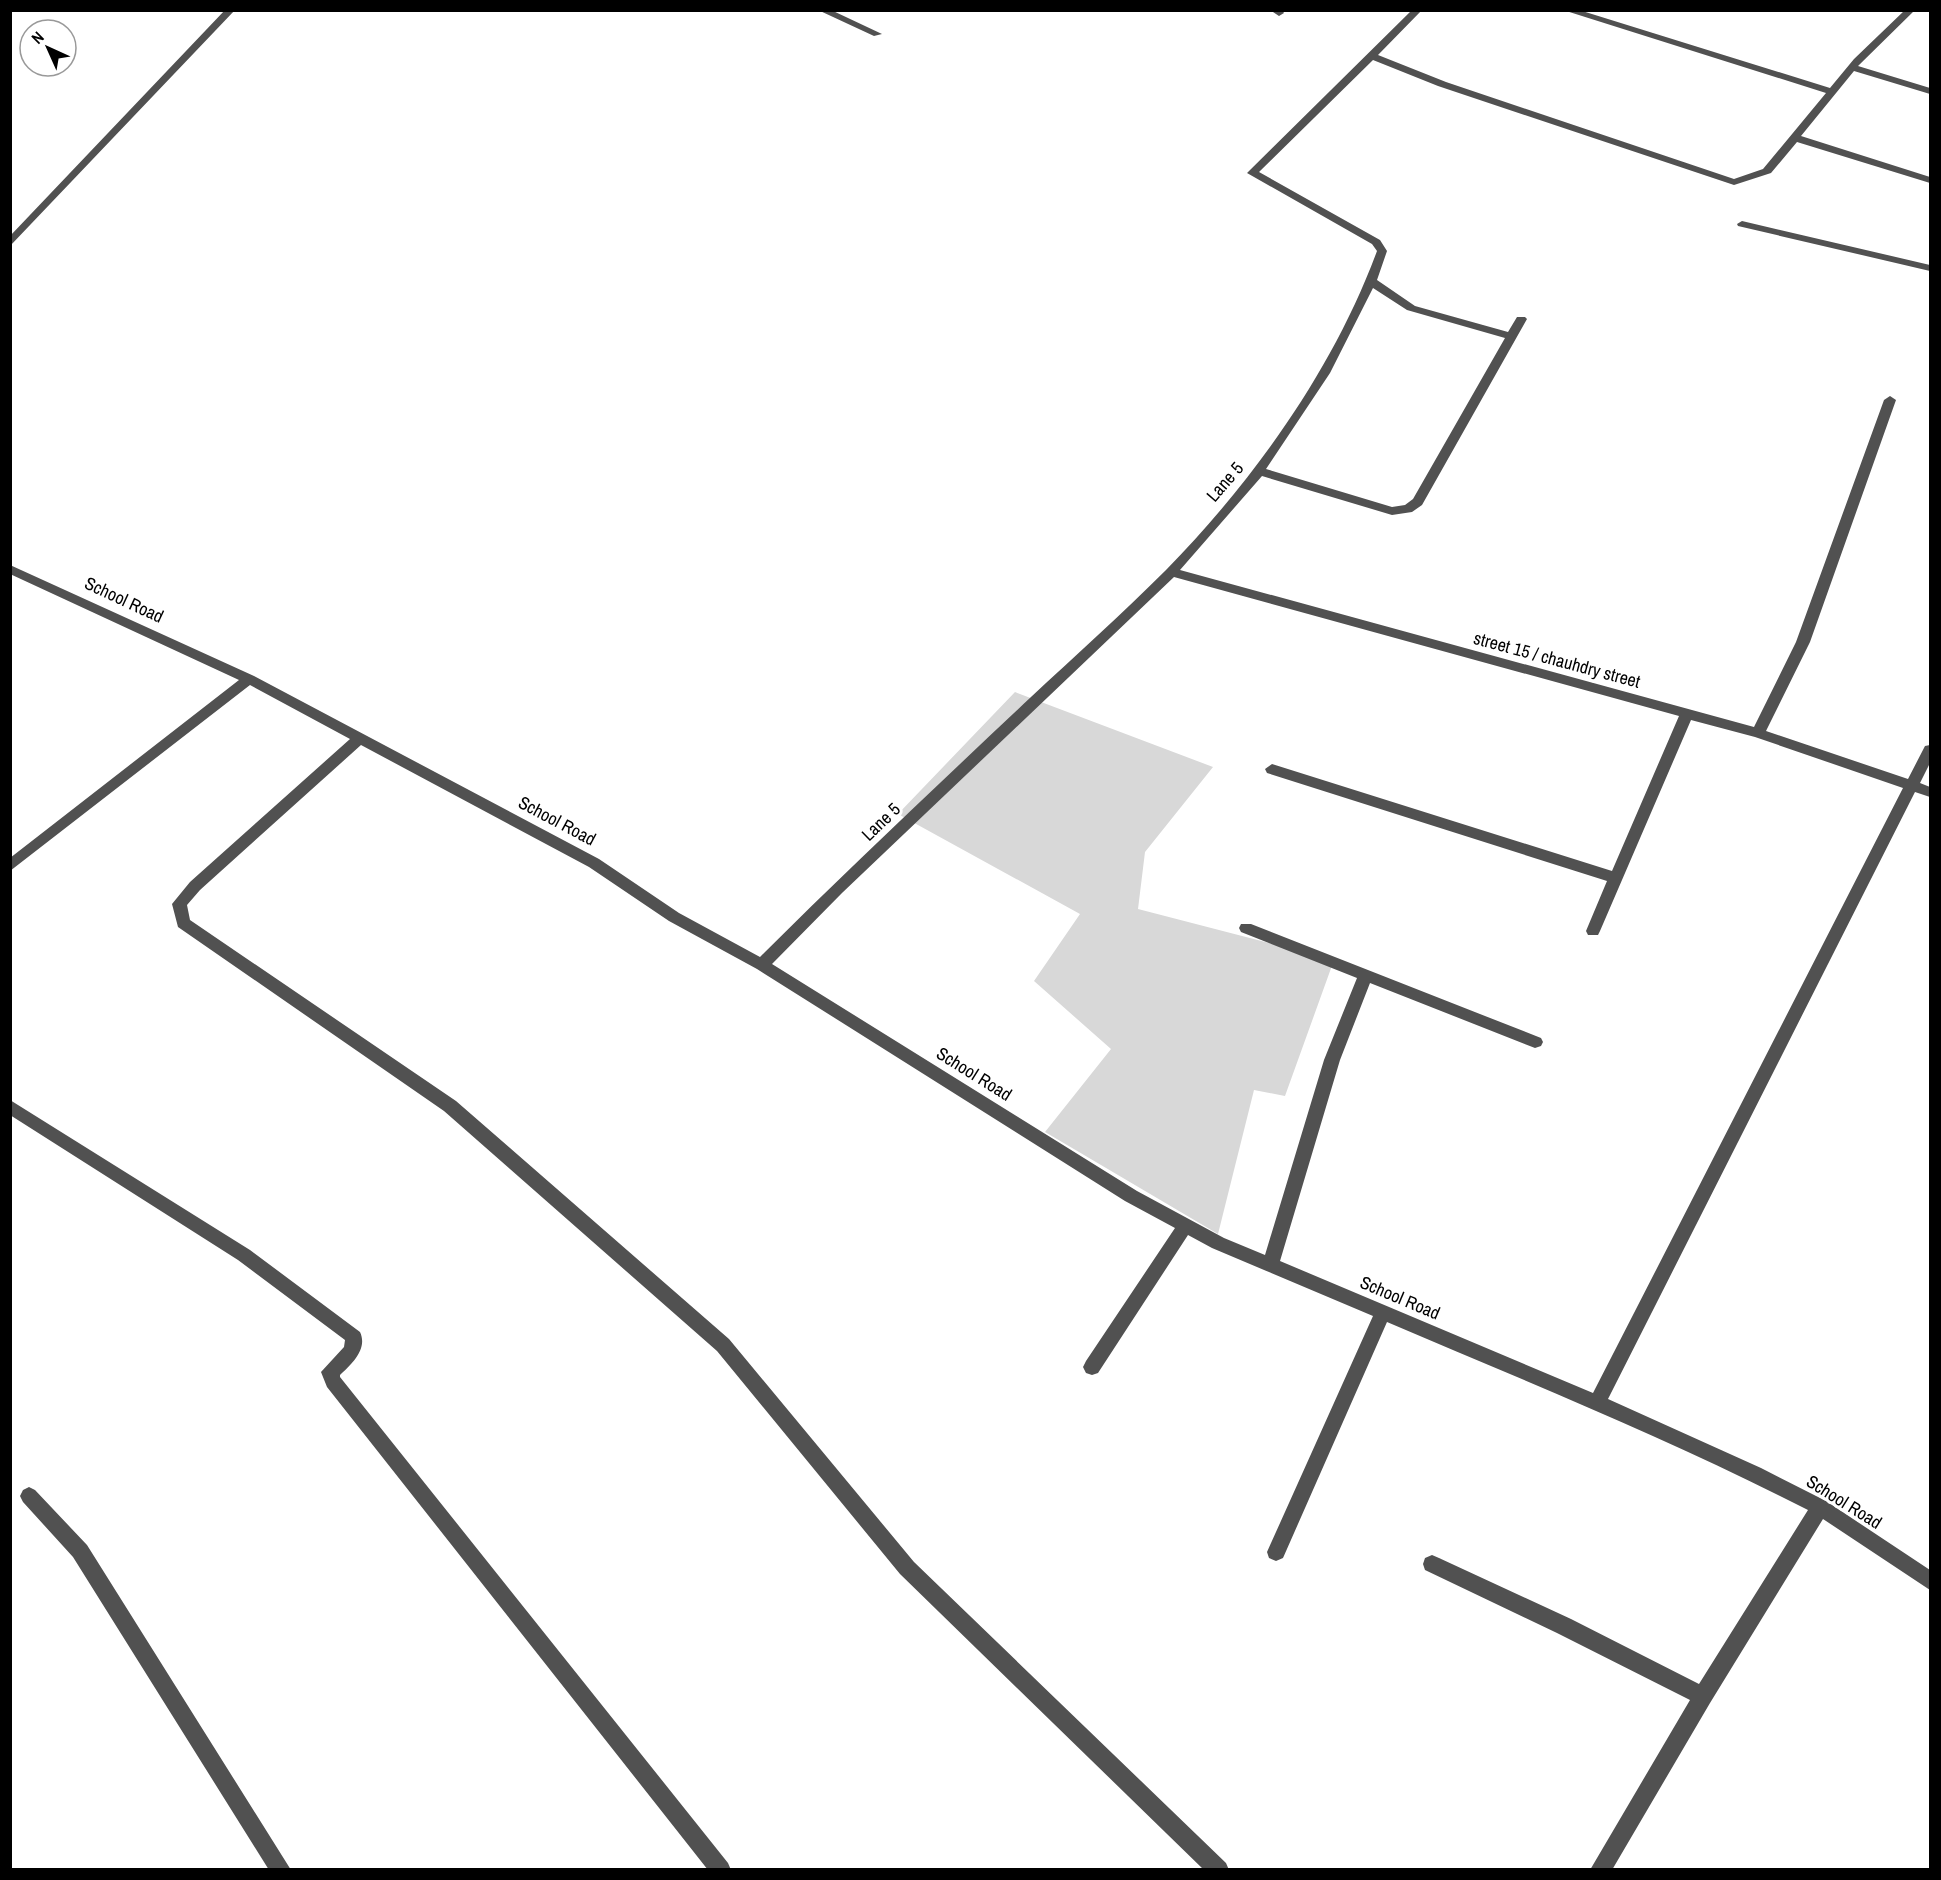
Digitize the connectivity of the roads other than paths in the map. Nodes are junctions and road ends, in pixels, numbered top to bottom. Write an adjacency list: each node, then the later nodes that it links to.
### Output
1 (231, 10): 14 (street)
2 (822, 10): 6 (street)
3 (1418, 10): 7 (street, Lane 5)
4 (1567, 10): 10 (street)
5 (1911, 10): 8 (street)
6 (878, 34)
7 (1372, 56): 11 (street); 17 (street, Lane 5)
8 (1852, 67): 9 (street); 10 (street)
9 (1930, 91)
10 (1833, 92): 11 (street)
11 (1796, 138): 12 (street)
12 (1930, 180)
13 (1742, 224): 16 (street)
14 (15, 232): 15 (street)
15 (10, 243)
16 (1930, 268)
17 (1371, 280): 19 (street); 21 (street, Lane 5)
18 (1521, 319): 19 (street)
19 (1511, 336): 21 (street)
20 (1890, 400): 26 (street)
21 (1258, 471): 23 (street, Lane 5)
22 (10, 569): 24 (street, School Road)
23 (1172, 572): 25 (street, street 15 / chauhdry street); 36 (street, Lane 5)
24 (249, 679): 27 (street, School Road); 32 (street)
25 (1687, 714): 26 (street, street 15 / chauhdry street); 33 (street)
26 (1758, 733): 30 (street, street 15 / chauhdry street)
27 (360, 738): 36 (street, School Road); 53 (street)
28 (1930, 750): 30 (street)
29 (1272, 769): 33 (street)
30 (1912, 787): 31 (street, street 15 / chauhdry street); 44 (street)
31 (1930, 792)
32 (10, 866)
33 (1616, 878): 35 (street)
34 (1246, 928): 37 (street)
35 (1593, 931)
36 (762, 965): 40 (street, School Road)
37 (1366, 975): 38 (street); 41 (street)
38 (1534, 1042)
39 (10, 1107): 52 (street)
40 (1186, 1225): 41 (street, School Road); 43 (street)
41 (1270, 1265): 42 (street, School Road)
42 (1383, 1312): 44 (street, School Road); 47 (street)
43 (1092, 1367)
44 (1597, 1403): 46 (street, School Road)
45 (29, 1496): 51 (street)
46 (1820, 1507): 49 (street, School Road); 50 (street)
47 (1276, 1552)
48 (1432, 1564): 50 (street)
49 (1930, 1581)
50 (1703, 1696): 54 (street)
51 (281, 1869)
52 (721, 1869)
53 (1219, 1869)
54 (1600, 1869)

